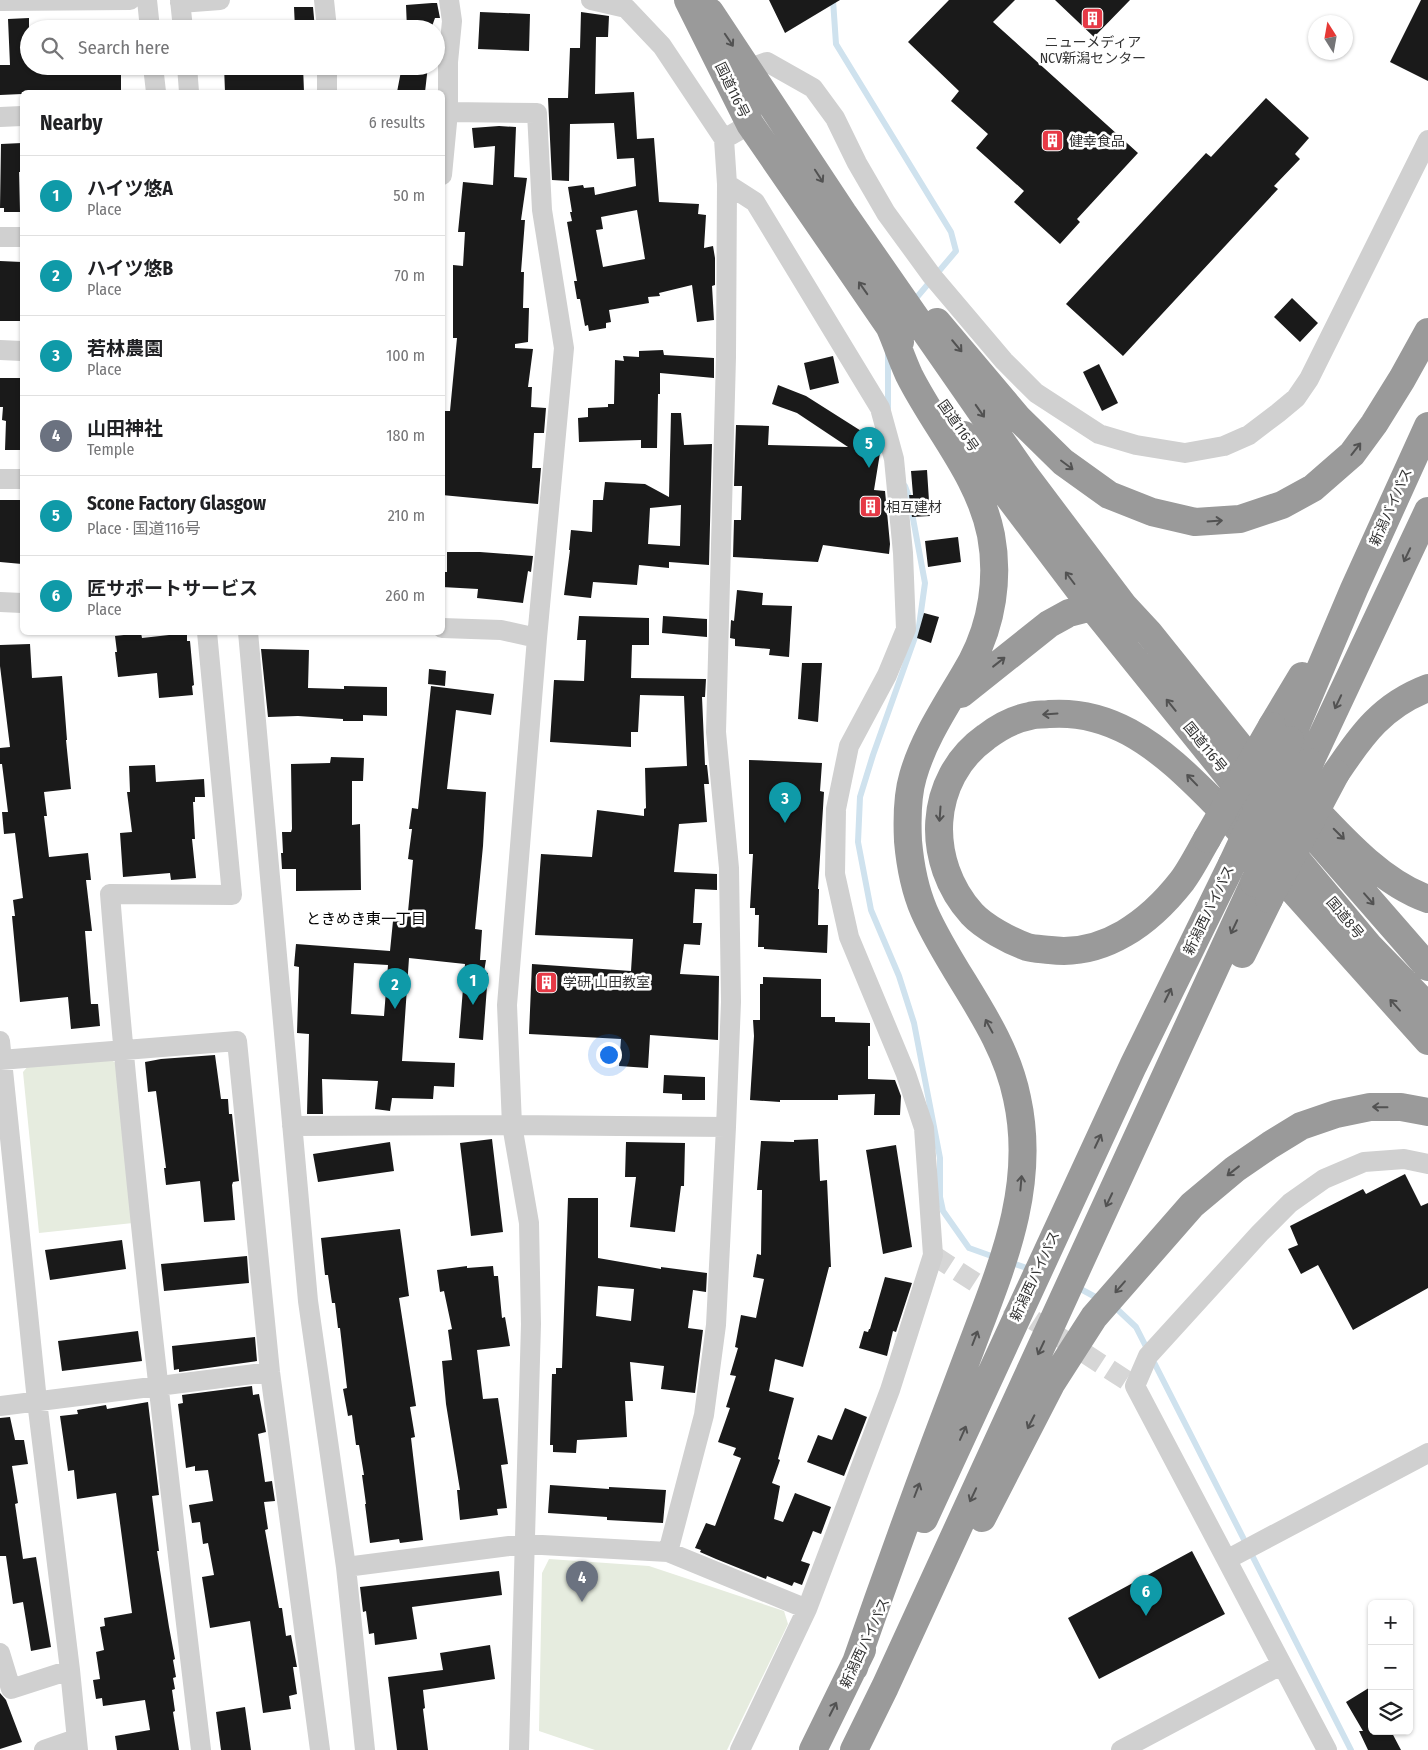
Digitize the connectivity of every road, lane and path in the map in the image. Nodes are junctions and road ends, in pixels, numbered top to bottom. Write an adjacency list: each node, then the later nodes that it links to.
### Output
1 (130, 0): 9 (street)
2 (147, 0): 11 (street)
3 (220, 0): 10 (street)
4 (324, 0): 13 (street)
5 (449, 0): 21 (street)
6 (591, 0): 25 (street)
7 (688, 0): 24 (highway, 国道116号)
8 (702, 0): 14 (highway, 国道116号, one-way to 14)
9 (0, 1)
10 (180, 2): 12 (street)
11 (149, 20)
12 (182, 20)
13 (326, 20)
14 (748, 69): 26 (street); 29 (highway, 国道116号, one-way to 29)
15 (154, 75): 18 (street)
16 (188, 75): 19 (street)
17 (327, 75): 20 (street)
18 (156, 90)
19 (189, 90)
20 (327, 90)
21 (448, 112): 27 (street); 48 (street)
22 (20, 116): 23 (street)
23 (0, 117)
24 (750, 124): 25 (street); 32 (highway, 国道116号, one-way to 24)
25 (724, 139): 28 (street)
26 (1428, 140)
27 (445, 144)
28 (727, 184): 65 (street); 76 (street)
29 (843, 213): 33 (highway, one-way to 33); 42 (highway, 国道116号, one-way to 42)
30 (0, 237): 31 (street)
31 (20, 237)
32 (890, 328): 43 (highway, 国道116号, one-way to 32); 50 (highway)
33 (1428, 332)
34 (0, 350): 35 (street)
35 (20, 351)
36 (1428, 426): 51 (highway, 新潟バイパス)
37 (0, 479): 38 (street)
38 (20, 479)
39 (1428, 511): 52 (highway, one-way to 52, bridge)
40 (0, 602): 41 (street)
41 (20, 603)
42 (1123, 605): 43 (highway); 45 (highway, 国道116号)
43 (1092, 607): 50 (highway, one-way to 43); 52 (highway, 国道116号, one-way to 43)
44 (445, 628): 48 (street)
45 (1149, 633): 52 (highway, 国道116号); 54 (highway, one-way to 54)
46 (207, 635): 60 (street)
47 (248, 635): 64 (street)
48 (537, 638): 63 (street)
49 (1428, 688): 53 (highway, bridge)
50 (938, 719): 79 (highway, one-way to 50)
51 (1281, 733): 52 (highway, bridge); 59 (highway, one-way to 51, bridge)
52 (1272, 811): 53 (highway, 新潟西バイパス, bridge); 55 (highway, 国道8号); 56 (highway, one-way to 56); 79 (highway, 新潟西バイパス, one-way to 52, bridge)
53 (1261, 891): 81 (highway, one-way to 81)
54 (1428, 899)
55 (1369, 946): 57 (highway); 58 (highway, 国道8号)
56 (1428, 967)
57 (1428, 982)
58 (1428, 1007)
59 (1428, 1041)
60 (122, 1050): 61 (street); 67 (street); 68 (street)
61 (1, 1053): 69 (street)
62 (1428, 1112): 81 (highway, one-way to 81)
63 (512, 1124): 64 (street); 65 (street); 72 (street)
64 (292, 1126): 75 (street)
65 (726, 1127): 73 (street)
66 (1428, 1164): 74 (street)
67 (270, 1372): 68 (street); 86 (street)
68 (158, 1386): 69 (street); 85 (street)
69 (37, 1400): 70 (street); 80 (street)
70 (0, 1406)
71 (1428, 1454): 74 (street)
72 (524, 1544): 73 (street); 75 (street); 88 (street)
73 (668, 1552): 76 (street)
74 (1228, 1559): 78 (street)
75 (346, 1568): 87 (street)
76 (807, 1609): 89 (street)
77 (0, 1653): 82 (street)
78 (1282, 1665): 92 (street); 93 (street)
79 (854, 1668): 90 (highway, 新潟西バイパス, one-way to 79)
80 (70, 1670): 82 (street); 83 (street)
81 (885, 1686): 91 (highway)
82 (6, 1691)
83 (77, 1745): 84 (street)
84 (44, 1750)
85 (201, 1750)
86 (320, 1750)
87 (365, 1750)
88 (519, 1750)
89 (740, 1750)
90 (813, 1750)
91 (854, 1750)
92 (1121, 1750)
93 (1327, 1750)

